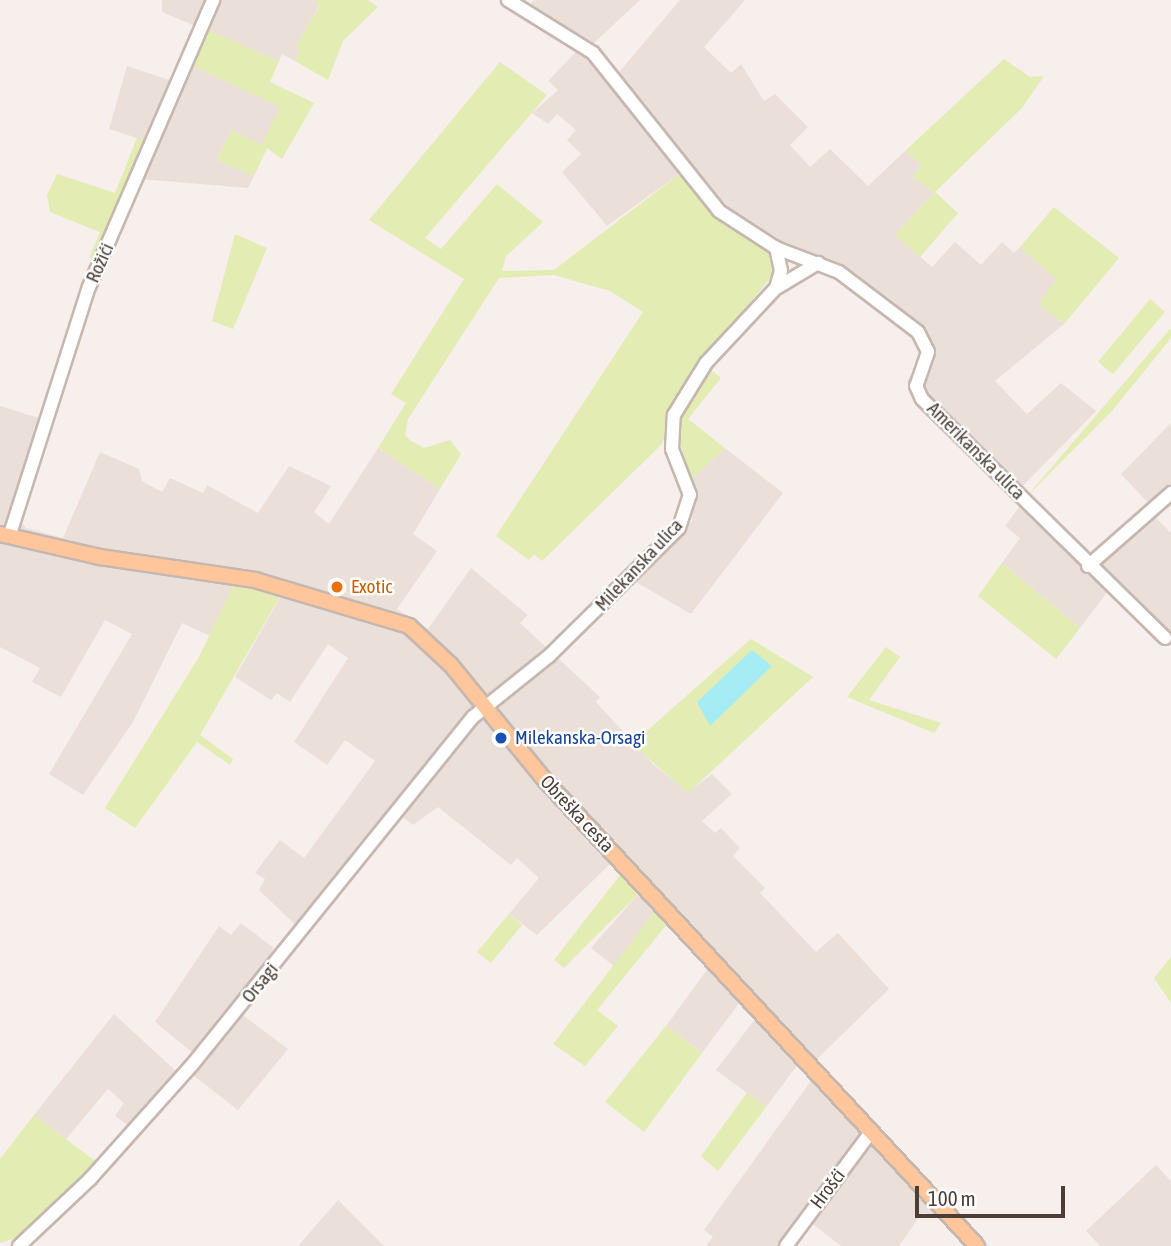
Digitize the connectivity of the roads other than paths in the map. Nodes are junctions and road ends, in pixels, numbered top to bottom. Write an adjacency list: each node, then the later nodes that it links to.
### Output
1 (212, 0): 7 (street, Rožići)
2 (508, 0): 3 (street, Amerikanska ulica)
3 (776, 248): 4 (street, Amerikanska ulica); 5 (street)
4 (819, 262): 5 (street, Milekanska ulica); 8 (street, Amerikanska ulica)
5 (776, 288): 10 (street, Milekanska ulica)
6 (1171, 492): 8 (street)
7 (5, 534): 10 (main road, Obreška cesta)
8 (1088, 566): 9 (street, Amerikanska ulica)
9 (1165, 638)
10 (485, 707): 11 (main road, Obreška cesta); 12 (street, Orsagi)
11 (871, 1132): 13 (street, Hrošći); 14 (main road, Obreška cesta)
12 (19, 1246)
13 (786, 1246)
14 (977, 1246)

